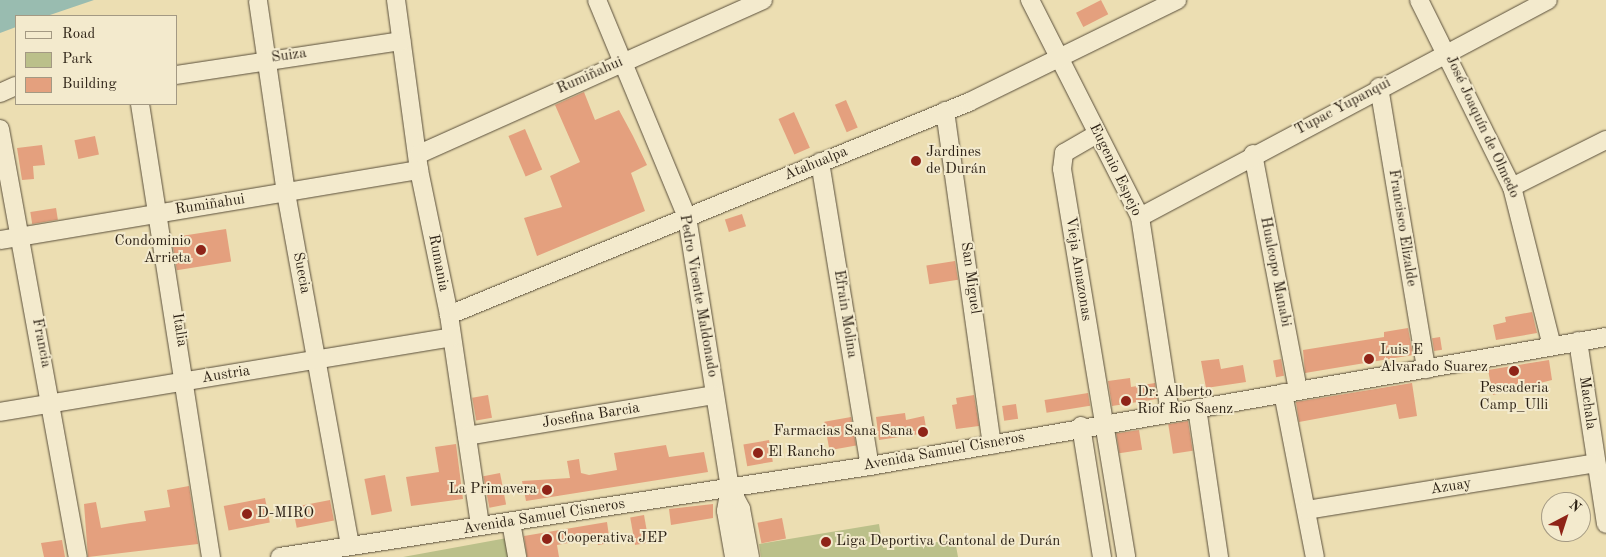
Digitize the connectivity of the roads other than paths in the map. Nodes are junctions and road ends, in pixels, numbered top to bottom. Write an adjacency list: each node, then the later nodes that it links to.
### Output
1 (396, 0): 9 (street, Rumania)
2 (597, 0): 13 (street, Pedro Vicente Maldonado)
3 (763, 0): 13 (street, Rumiñahui)
4 (1030, 0): 12 (street, Eugenio Espejo)
5 (1175, 0): 12 (street, Atahualpa)
6 (1419, 0): 10 (street, José Joaquín de Olmedo)
7 (1548, 0): 10 (street, Tupac Yupanqui)
8 (258, 1): 11 (street, Suecia)
9 (402, 41): 11 (street, Suiza); 24 (street, Rumania)
10 (1447, 53): 16 (street, Tupac Yupanqui); 26 (street, José Joaquín de Olmedo)
11 (268, 59): 14 (street, Suiza); 27 (street, Suecia)
12 (1060, 60): 19 (street, Atahualpa); 21 (street, Eugenio Espejo)
13 (622, 62): 24 (street, Rumiñahui); 29 (street, Pedro Vicente Maldonado)
14 (178, 75)
15 (15, 86): 17 (street)
16 (1379, 87): 23 (street, Tupac Yupanqui); 39 (street, Francisco Elizalde)
17 (0, 93)
18 (140, 105): 28 (street, Italia)
19 (945, 112): 25 (street, Atahualpa); 50 (street, San Miguel)
20 (0, 130): 31 (street, Francia)
21 (1097, 134): 30 (street, Eugenio Espejo); 47 (street, Vieja Amazonas)
22 (1606, 140): 26 (street)
23 (1253, 154): 30 (street, Tupac Yupanqui); 41 (street, Hualcopo Manabi)
24 (419, 162): 27 (street, Rumiñahui); 33 (street, Rumania)
25 (820, 162): 29 (street, Atahualpa); 52 (street, Efrain Molina)
26 (1512, 187): 37 (street, José Joaquín de Olmedo)
27 (286, 193): 28 (street, Rumiñahui); 38 (street, Suecia)
28 (159, 212): 31 (street, Rumiñahui); 40 (street, Italia)
29 (687, 217): 33 (street, Atahualpa); 42 (street, Pedro Vicente Maldonado)
30 (1140, 217): 46 (street, Eugenio Espejo)
31 (21, 237): 32 (street, Rumiñahui); 43 (street, Francia)
32 (0, 240)
33 (448, 315): 34 (street, Rumania)
34 (451, 337): 38 (street, Austria); 49 (street, Rumania)
35 (1606, 337): 36 (street, Avenida Samuel Cisneros)
36 (1578, 341): 37 (street, Avenida Samuel Cisneros); 51 (street, Machala)
37 (1552, 346): 39 (street, Avenida Samuel Cisneros)
38 (319, 360): 40 (street, Austria); 58 (street, Suecia)
39 (1426, 369): 41 (street, Avenida Samuel Cisneros)
40 (187, 381): 43 (street, Austria); 60 (street, Italia)
41 (1290, 392): 44 (street, Avenida Samuel Cisneros); 54 (street, Hualcopo Manabi)
42 (714, 395): 49 (street, Josefina Barcia); 53 (street, Pedro Vicente Maldonado)
43 (52, 403): 45 (street, Austria); 59 (street, Francia)
44 (1197, 408): 46 (street, Avenida Samuel Cisneros); 67 (street)
45 (0, 412)
46 (1170, 412): 47 (street, Avenida Samuel Cisneros)
47 (1102, 423): 48 (street, Avenida Samuel Cisneros); 66 (street)
48 (1080, 426): 50 (street, Avenida Samuel Cisneros); 65 (street)
49 (468, 436): 57 (street, Rumania)
50 (992, 444): 52 (street, Avenida Samuel Cisneros)
51 (1596, 463): 54 (street, Azuay); 56 (street, Machala)
52 (870, 466): 53 (street, Avenida Samuel Cisneros)
53 (730, 488): 55 (street, Avenida Samuel Cisneros); 63 (street); 64 (street)
54 (1306, 510): 68 (street, Hualcopo Manabi)
55 (510, 522): 57 (street, Avenida Samuel Cisneros); 62 (street)
56 (1606, 524)
57 (480, 526): 58 (street, Avenida Samuel Cisneros)
58 (350, 545): 61 (street, Avenida Samuel Cisneros)
59 (78, 557)
60 (211, 557)
61 (280, 557)
62 (517, 557)
63 (734, 557)
64 (750, 557)
65 (1102, 557)
66 (1126, 557)
67 (1219, 557)
68 (1316, 557)

